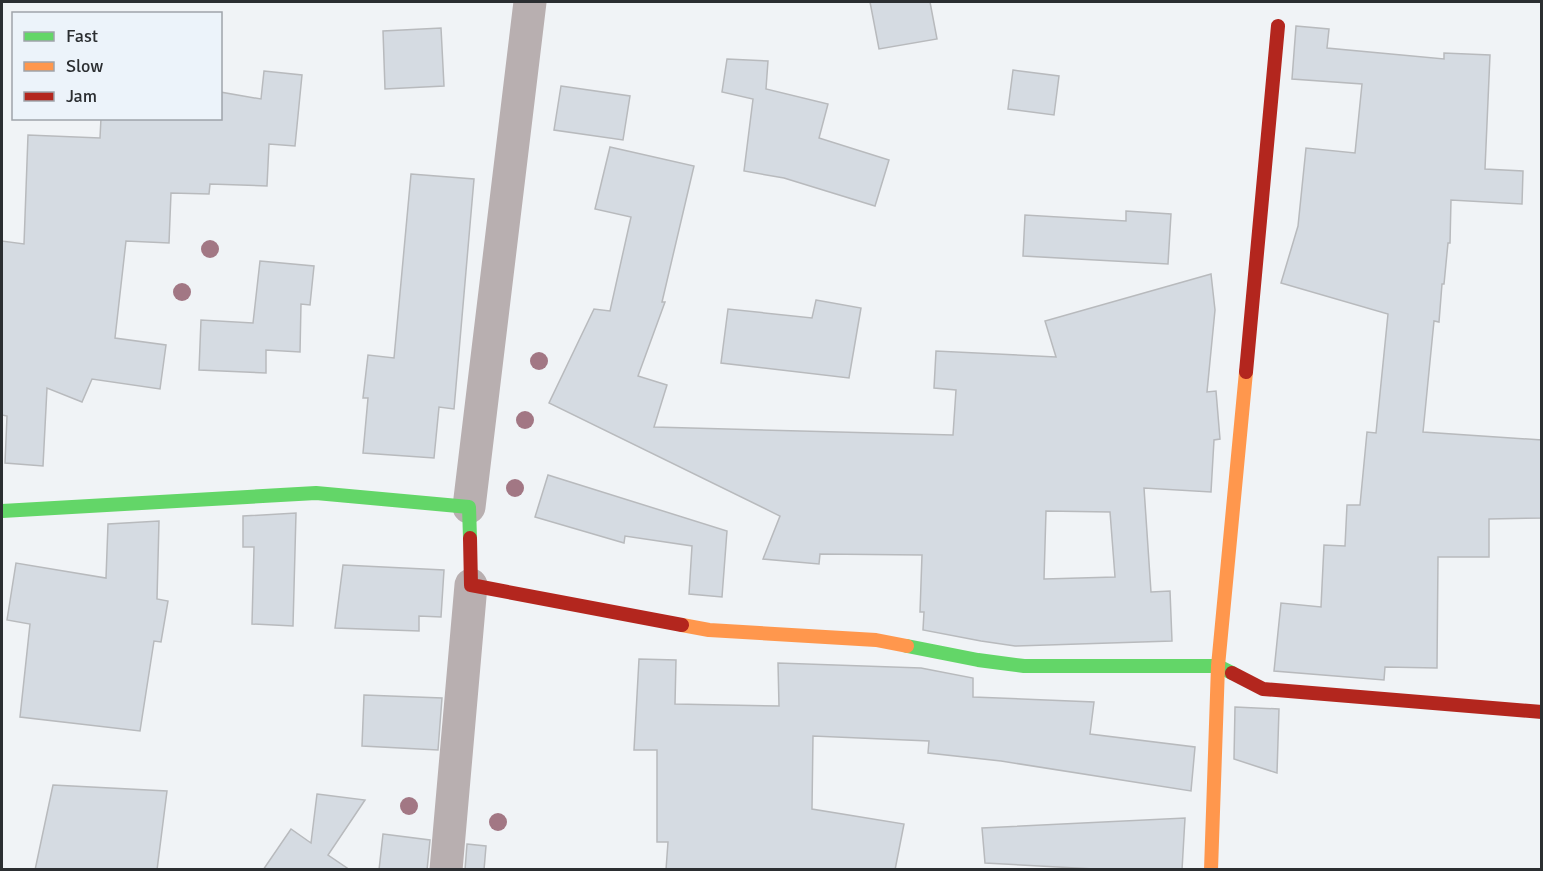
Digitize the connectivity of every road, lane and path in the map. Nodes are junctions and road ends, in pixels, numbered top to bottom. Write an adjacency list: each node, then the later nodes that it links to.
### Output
1 (530, 2): 3 (street)
2 (1278, 26): 6 (street)
3 (469, 507): 4 (street); 5 (street)
4 (2, 511)
5 (471, 585): 6 (street); 8 (street)
6 (1218, 666): 7 (street); 9 (street)
7 (1542, 712)
8 (447, 870)
9 (1211, 870)

